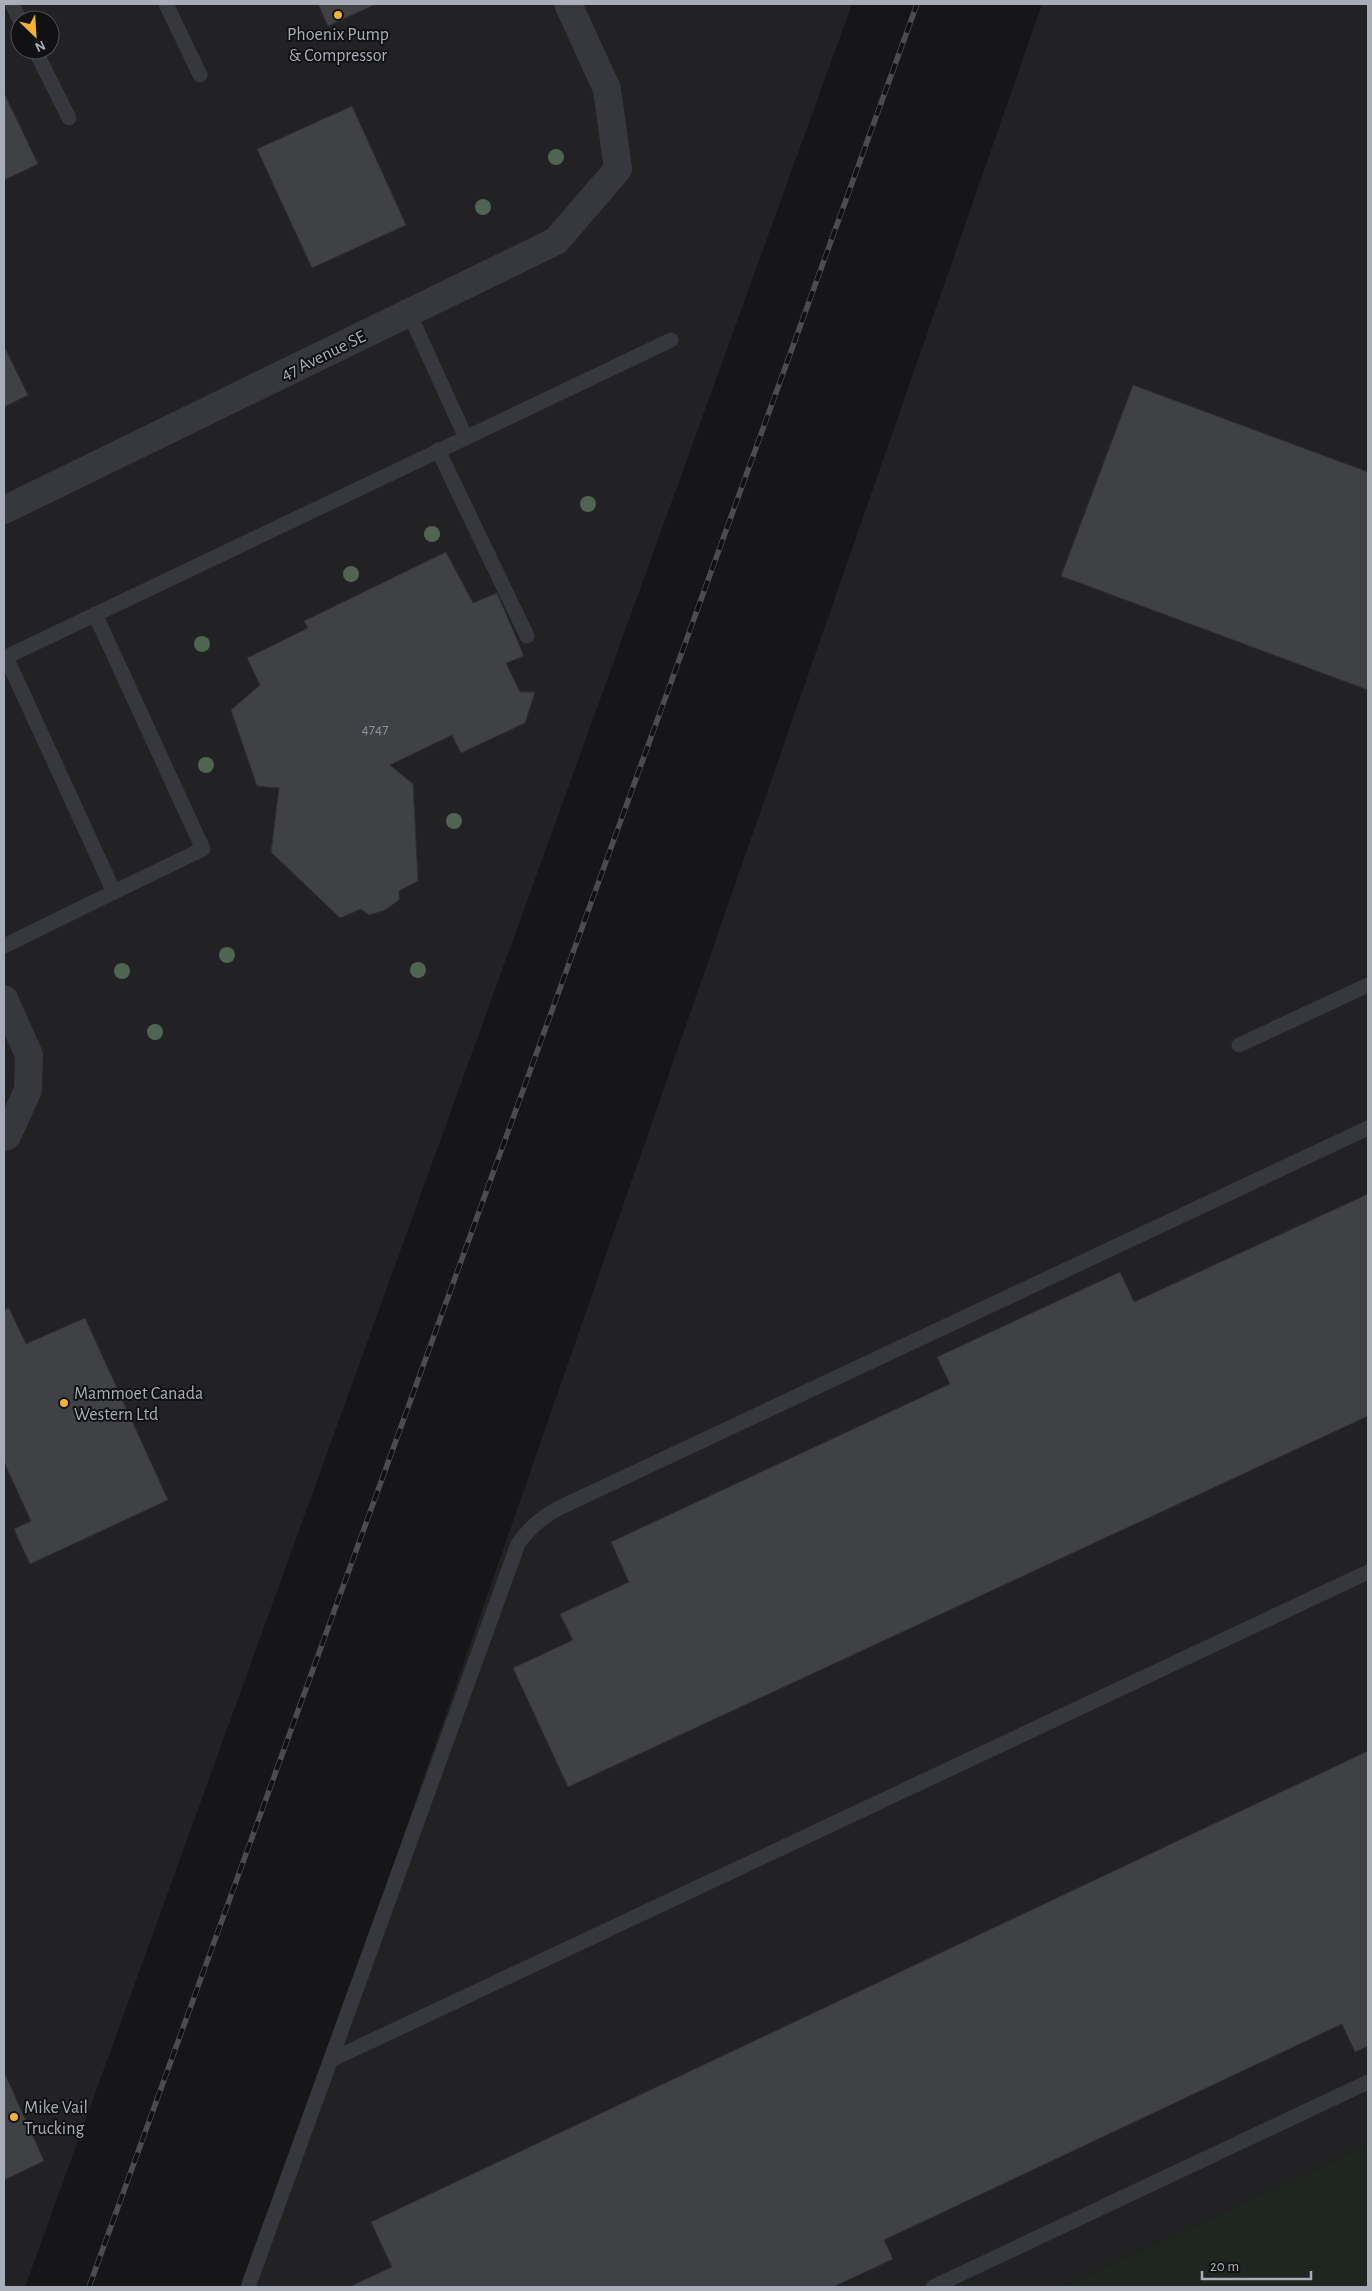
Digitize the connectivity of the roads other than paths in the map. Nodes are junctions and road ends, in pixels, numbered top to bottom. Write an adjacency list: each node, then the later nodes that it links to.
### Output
1 (166, 4): 4 (lane)
2 (568, 4): 6 (street, 47 Avenue SE)
3 (40, 60): 5 (lane)
4 (200, 75)
5 (69, 118)
6 (409, 313): 8 (lane); 10 (street, 47 Avenue SE)
7 (671, 340): 8 (lane)
8 (466, 438): 9 (lane)
9 (438, 450): 11 (lane); 12 (lane)
10 (4, 510)
11 (95, 614): 13 (lane); 13 (lane)
12 (527, 636)
13 (114, 892): 14 (lane)
14 (4, 946)
15 (1368, 985): 17 (lane)
16 (4, 999): 19 (street)
17 (1239, 1045)
18 (1368, 1128): 21 (lane)
19 (4, 1137)
20 (1368, 1572): 21 (lane)
21 (331, 2060): 23 (lane)
22 (1368, 2082): 24 (lane)
23 (248, 2287)
24 (933, 2287)

